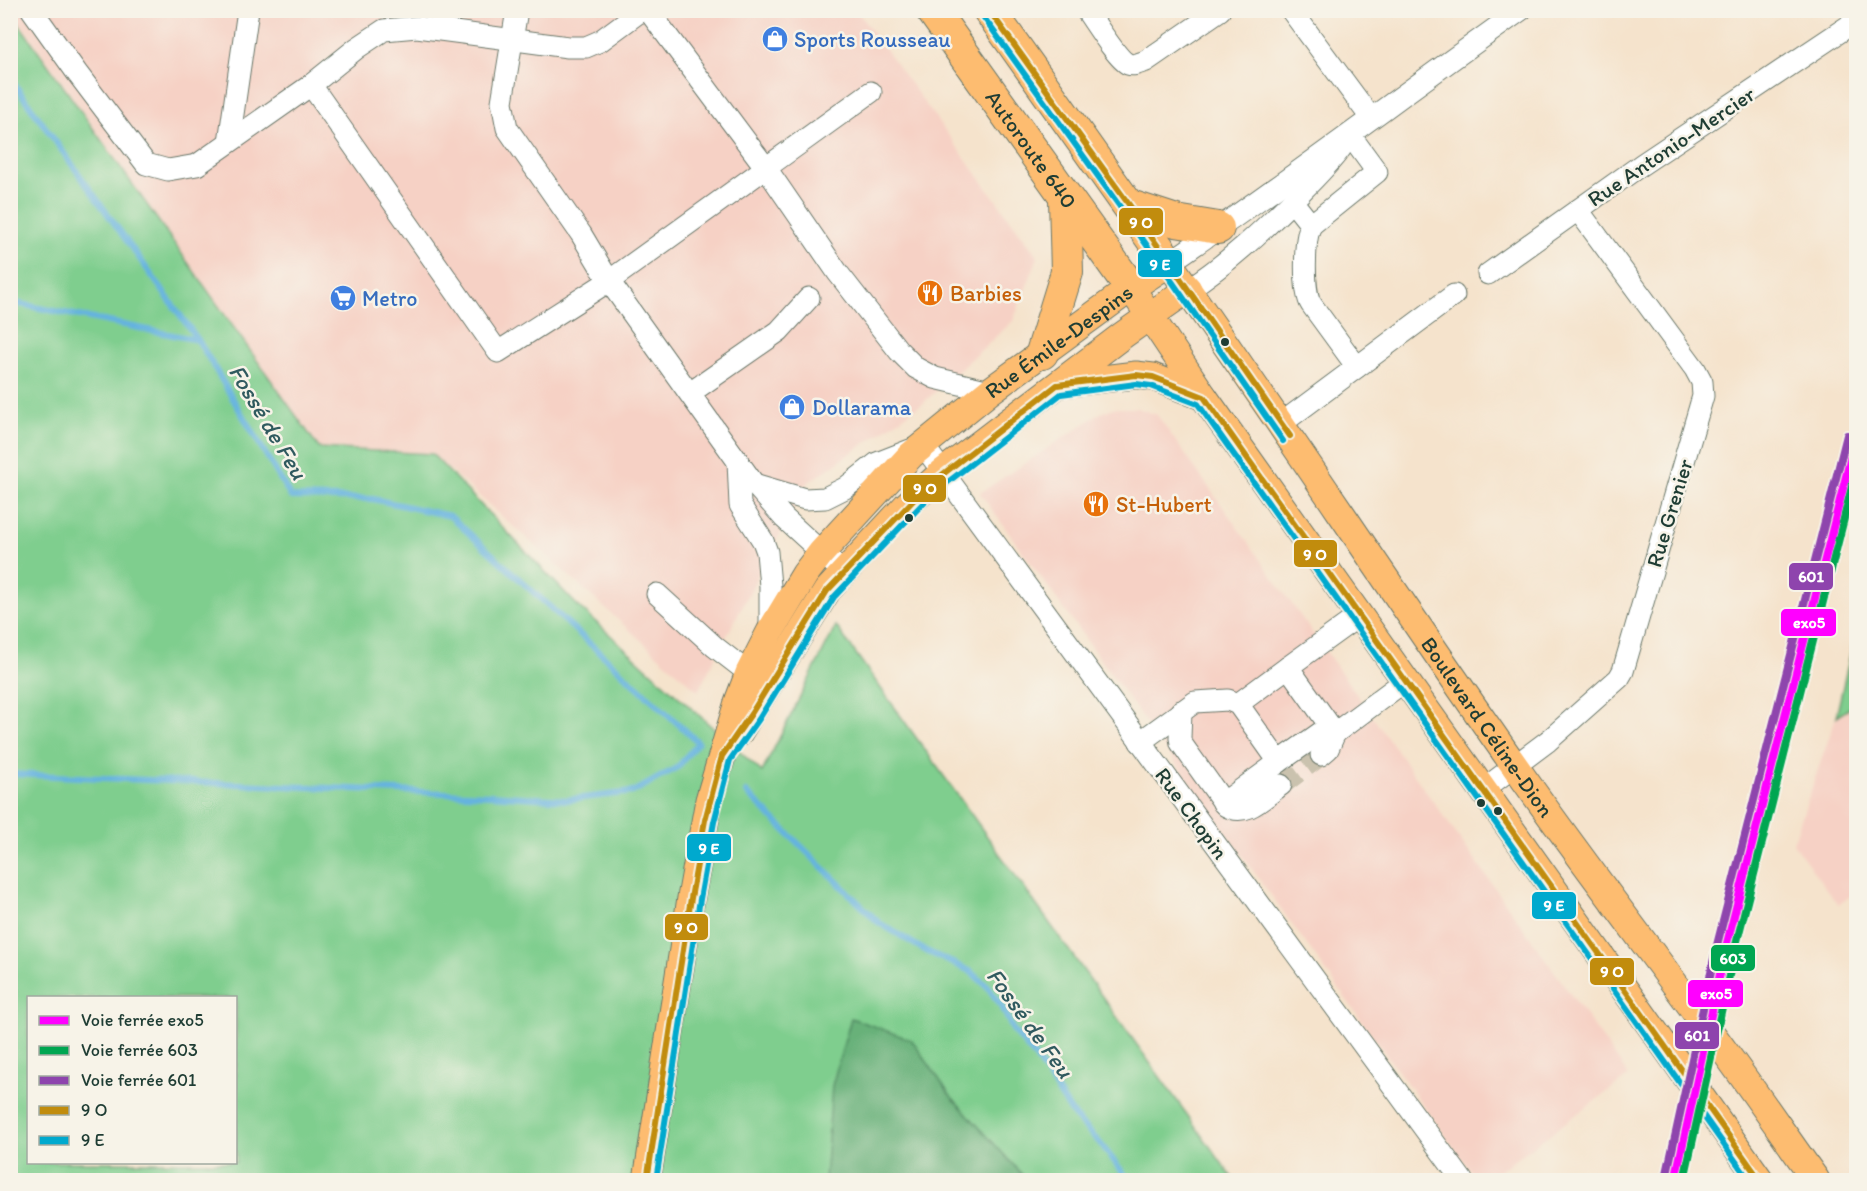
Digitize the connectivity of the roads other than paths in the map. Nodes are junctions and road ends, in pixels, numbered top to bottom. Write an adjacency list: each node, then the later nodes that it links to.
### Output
1 (32, 10): 18 (street)
2 (248, 10): 18 (street)
3 (518, 10): 13 (street)
4 (642, 10): 13 (street)
5 (648, 10): 19 (street)
6 (932, 10): 20 (highway, Autoroute 640)
7 (989, 10): 22 (highway)
8 (1086, 10): 9 (street)
9 (1220, 10)
10 (1291, 10): 16 (street)
11 (1521, 10): 16 (street, Rue Émile-Despins)
12 (1857, 21): 23 (street, Rue Antonio-Mercier)
13 (513, 39): 14 (street); 28 (street)
14 (311, 85): 18 (street); 28 (street)
15 (871, 92): 19 (street)
16 (1371, 118): 17 (street, Rue Émile-Despins)
17 (1350, 135): 21 (street, Rue Émile-Despins); 24 (street); 25 (street, Rue Émile-Despins)
18 (230, 142)
19 (766, 168): 28 (street); 37 (street)
20 (1065, 199): 29 (highway, Autoroute 640); 34 (highway)
21 (1292, 201): 24 (street); 30 (street, Rue Émile-Despins)
22 (1130, 207): 25 (highway); 26 (highway)
23 (1578, 210): 27 (street, Rue Antonio-Mercier); 59 (street, Rue Grenier)
24 (1311, 225): 35 (street)
25 (1218, 228): 26 (street, Rue Émile-Despins)
26 (1169, 263): 29 (main road, Rue Émile-Despins); 30 (main road, Boulevard Céline-Dion)
27 (1488, 274)
28 (609, 281): 38 (street)
29 (1131, 288): 33 (main road, Boulevard Céline-Dion); 34 (main road, Rue Émile-Despins)
30 (1188, 289): 33 (main road, Rue Émile-Despins); 40 (main road, Boulevard Céline-Dion)
31 (1454, 296): 35 (street)
32 (809, 298): 38 (street)
33 (1150, 316): 36 (main road, Rue Émile-Despins); 39 (main road, Boulevard Céline-Dion)
34 (1042, 353): 37 (main road, Rue Émile-Despins)
35 (1357, 367): 40 (street)
36 (1057, 385): 39 (main road); 43 (main road, Rue Émile-Despins)
37 (990, 391): 41 (main road, Rue Émile-Despins)
38 (690, 393): 42 (street)
39 (1204, 397): 48 (main road, Boulevard Céline-Dion)
40 (1281, 423): 59 (main road, Boulevard Céline-Dion)
41 (923, 445): 43 (street, Rue Chopin); 44 (street); 45 (main road, Rue Émile-Despins)
42 (738, 460): 44 (street); 49 (street)
43 (943, 472): 46 (main road, Rue Émile-Despins); 56 (street, Rue Chopin)
44 (754, 484): 45 (street)
45 (821, 553): 46 (street); 49 (main road, Rue Émile-Despins)
46 (843, 572): 51 (main road, Rue Émile-Despins)
47 (657, 594): 51 (street)
48 (1360, 615): 50 (street); 52 (main road, Boulevard Céline-Dion)
49 (770, 632): 51 (main road, Rue Émile-Despins)
50 (1288, 667): 53 (street); 55 (street)
51 (758, 680): 63 (main road)
52 (1406, 681): 55 (street); 61 (main road, Boulevard Céline-Dion)
53 (1238, 704): 54 (street); 58 (street)
54 (1181, 711): 56 (street); 62 (street)
55 (1333, 729): 57 (street); 58 (street)
56 (1140, 742): 64 (street, Rue Chopin)
57 (1321, 755)
58 (1280, 762): 62 (street)
59 (1515, 767): 61 (street, Rue Grenier); 66 (main road, Boulevard Céline-Dion)
60 (1281, 785): 62 (street)
61 (1484, 789): 65 (main road, Boulevard Céline-Dion)
62 (1223, 803)
63 (648, 1180)
64 (1462, 1180)
65 (1760, 1180)
66 (1816, 1180)

